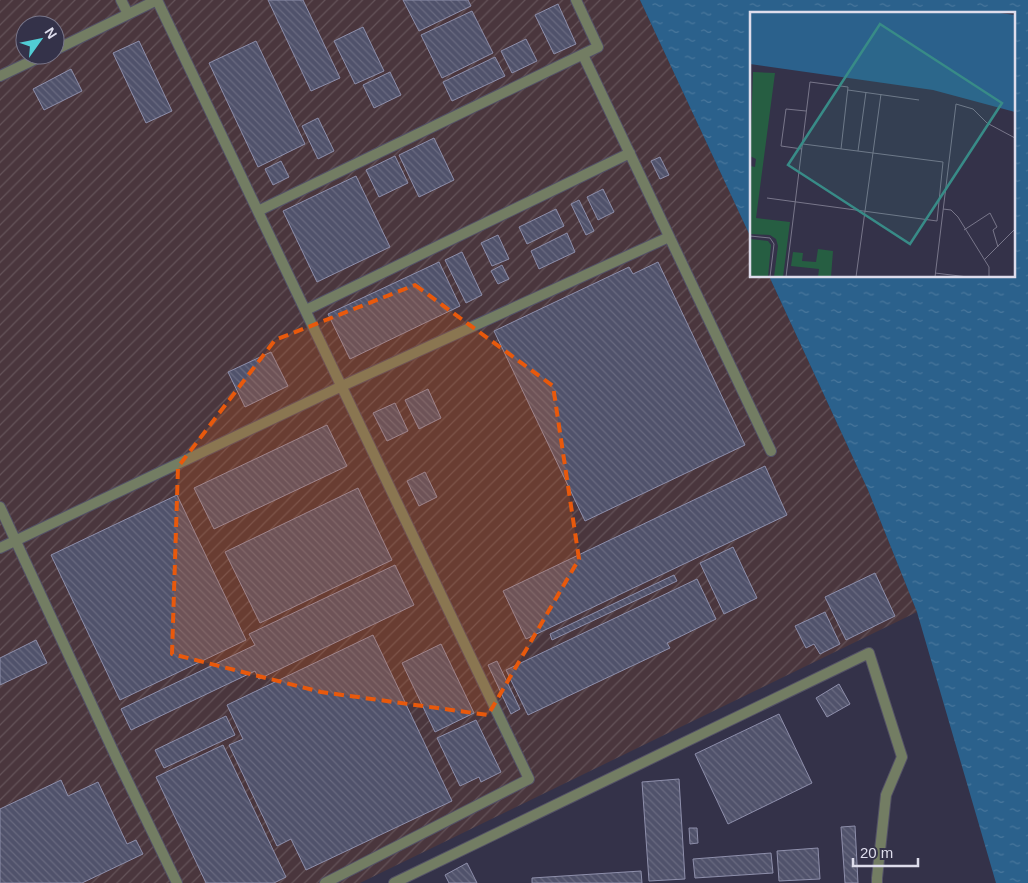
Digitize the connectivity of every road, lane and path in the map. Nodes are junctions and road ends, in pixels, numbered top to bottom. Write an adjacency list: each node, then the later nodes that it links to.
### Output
1 (121, 0): 3 (street)
2 (576, 0): 5 (street)
3 (128, 14): 4 (street); 9 (street)
4 (65, 45)
5 (583, 55): 8 (street); 9 (street)
6 (23, 65): 7 (street)
7 (0, 76)
8 (630, 153): 10 (street); 11 (street)
9 (258, 211): 11 (street)
10 (669, 237): 12 (street); 13 (street)
11 (306, 310): 12 (street)
12 (342, 386): 15 (street); 18 (street)
13 (771, 451)
14 (0, 507): 15 (street)
15 (16, 541): 16 (street); 17 (street)
16 (0, 548)
17 (176, 883)
18 (325, 883)
19 (394, 883): 20 (street)
20 (877, 883)

